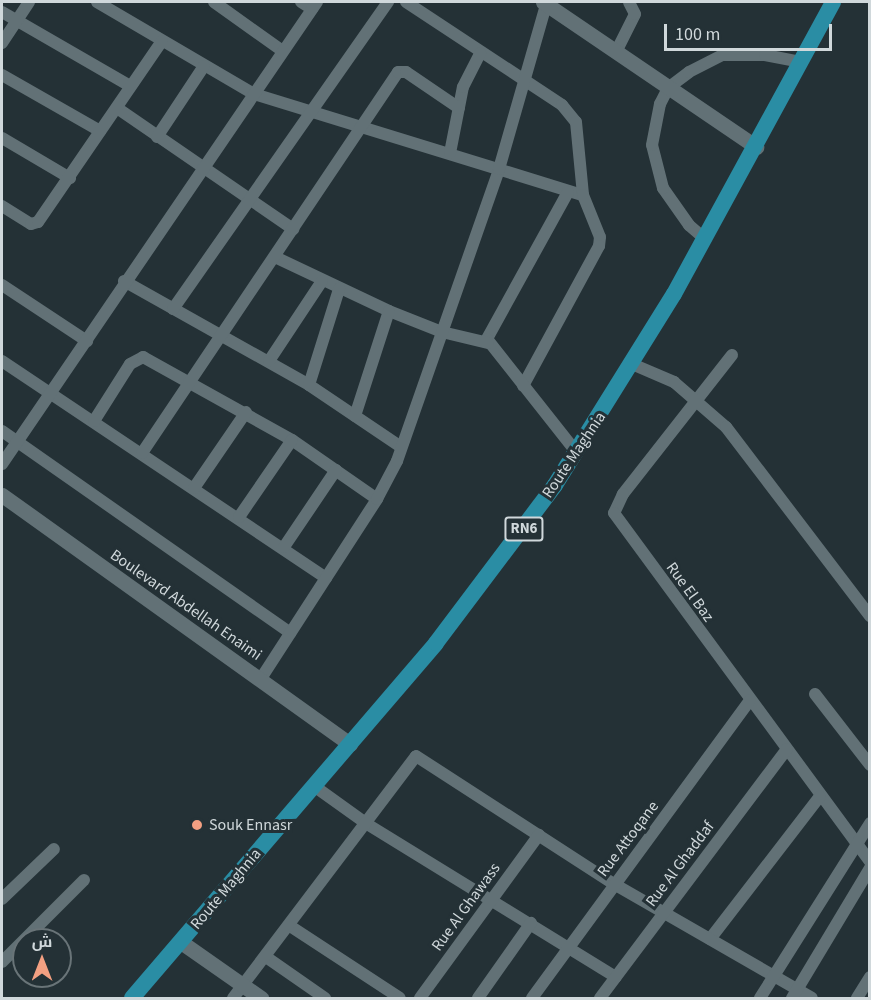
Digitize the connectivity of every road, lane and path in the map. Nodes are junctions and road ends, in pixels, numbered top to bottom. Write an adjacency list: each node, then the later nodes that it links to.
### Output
1 (29, 2): 11 (street)
2 (101, 2): 12 (street)
3 (214, 2): 14 (street)
4 (388, 2): 26 (street)
5 (406, 2): 16 (street)
6 (546, 2): 15 (street); 20 (street)
7 (629, 2): 15 (street)
8 (833, 2): 17 (main road, Route Maghnia / RN6)
9 (310, 4): 14 (street)
10 (2, 12): 11 (street)
11 (17, 20): 13 (street); 21 (street)
12 (162, 41): 18 (street); 21 (street)
13 (2, 43)
14 (281, 50): 23 (street)
15 (616, 52): 22 (street)
16 (480, 53): 20 (street); 25 (street)
17 (800, 62): 22 (street); 31 (main road, Route Maghnia / RN6)
18 (204, 66): 23 (street); 29 (street)
19 (2, 75): 28 (street)
20 (524, 80): 34 (street); 37 (street)
21 (130, 87): 24 (street)
22 (668, 88): 31 (street); 41 (street)
23 (255, 94): 26 (street); 33 (street)
24 (117, 108): 28 (street); 29 (street)
25 (459, 108): 27 (street); 32 (street)
26 (310, 111): 27 (street); 38 (street)
27 (363, 125): 32 (street); 40 (street)
28 (100, 131): 35 (street)
29 (157, 137): 33 (street)
30 (2, 138): 35 (street)
31 (756, 147): 41 (main road, Route Maghnia / RN6)
32 (450, 153): 34 (street)
33 (201, 168): 38 (street); 43 (street)
34 (499, 170): 36 (street); 49 (street)
35 (70, 178): 39 (street)
36 (568, 192): 37 (street); 52 (street)
37 (583, 195): 59 (street)
38 (248, 199): 40 (street); 47 (street)
39 (2, 207)
40 (293, 229): 42 (street)
41 (705, 239): 56 (main road, Route Maghnia / RN6)
42 (275, 257): 44 (street); 50 (street)
43 (124, 281): 47 (street); 51 (street)
44 (322, 281): 46 (street); 55 (street)
45 (2, 285): 51 (street)
46 (339, 289): 48 (street); 58 (street)
47 (173, 309): 50 (street)
48 (389, 311): 49 (street); 63 (street)
49 (442, 332): 52 (street); 68 (street)
50 (221, 334): 55 (street); 57 (street)
51 (87, 341): 60 (street)
52 (488, 343): 59 (street)
53 (732, 355): 61 (street)
54 (2, 361): 60 (street)
55 (269, 361): 58 (street)
56 (632, 364): 61 (street); 70 (main road, Route Maghnia / RN6)
57 (190, 382): 62 (street); 64 (street); 69 (street)
58 (309, 385): 63 (street)
59 (523, 386): 70 (street)
60 (48, 395): 64 (street); 67 (street)
61 (696, 399): 79 (street); 83 (street, Rue El Baz)
62 (246, 412): 66 (street); 73 (street)
63 (355, 416): 68 (street)
64 (94, 421): 69 (street)
65 (2, 431): 67 (street)
66 (292, 440): 72 (street); 76 (street)
67 (17, 442): 71 (street); 80 (street)
68 (401, 447): 75 (street)
69 (142, 453): 73 (street)
70 (577, 453): 84 (main road, Route Maghnia / RN6)
71 (2, 464)
72 (336, 470): 75 (street); 77 (street)
73 (194, 488): 76 (street)
74 (2, 495): 81 (street, Boulevard Abdellah Enaimi)
75 (377, 499): 78 (street)
76 (239, 517): 77 (street)
77 (284, 547): 78 (street)
78 (326, 578): 80 (street)
79 (870, 616)
80 (290, 633): 81 (street)
81 (260, 680): 84 (street, Boulevard Abdellah Enaimi)
82 (814, 694): 86 (street)
83 (750, 700): 85 (street, Rue El Baz); 97 (street, Rue Attoqane)
84 (350, 744): 87 (main road, Route Maghnia / RN6)
85 (787, 749): 88 (street, Rue El Baz); 100 (street, Rue Al Ghaddaf)
86 (870, 765)
87 (314, 786): 90 (street); 104 (main road, Route Maghnia / RN6)
88 (820, 796): 92 (street, Rue El Baz); 103 (street)
89 (870, 823): 92 (street)
90 (367, 824): 91 (street); 99 (street); 102 (street)
91 (539, 835): 97 (street); 99 (street, Rue Al Ghawass)
92 (856, 844): 94 (street, Rue El Baz); 108 (street)
93 (54, 849): 98 (street)
94 (870, 861)
95 (870, 868): 112 (street)
96 (84, 880): 107 (street)
97 (615, 884): 100 (street); 105 (street, Rue Attoqane)
98 (2, 899)
99 (492, 899): 101 (street); 118 (street, Rue Al Ghawass)
100 (663, 913): 103 (street); 109 (street, Rue Al Ghaddaf)
101 (531, 923): 105 (street); 119 (street)
102 (290, 926): 106 (street); 117 (street)
103 (710, 939): 108 (street)
104 (181, 942): 111 (street); 113 (main road, Route Maghnia / RN6)
105 (568, 947): 109 (street); 120 (street, Rue Attoqane)
106 (266, 957): 111 (street); 116 (street)
107 (2, 962)
108 (774, 976): 112 (street); 122 (street)
109 (616, 977): 121 (street, Rue Al Ghaddaf)
110 (870, 977): 124 (street)
111 (243, 986): 114 (street); 115 (street)
112 (795, 994): 123 (street)
113 (132, 999)
114 (233, 999)
115 (261, 999)
116 (325, 999)
117 (400, 999)
118 (420, 999)
119 (478, 999)
120 (532, 999)
121 (600, 999)
122 (760, 999)
123 (812, 999)
124 (857, 999)

